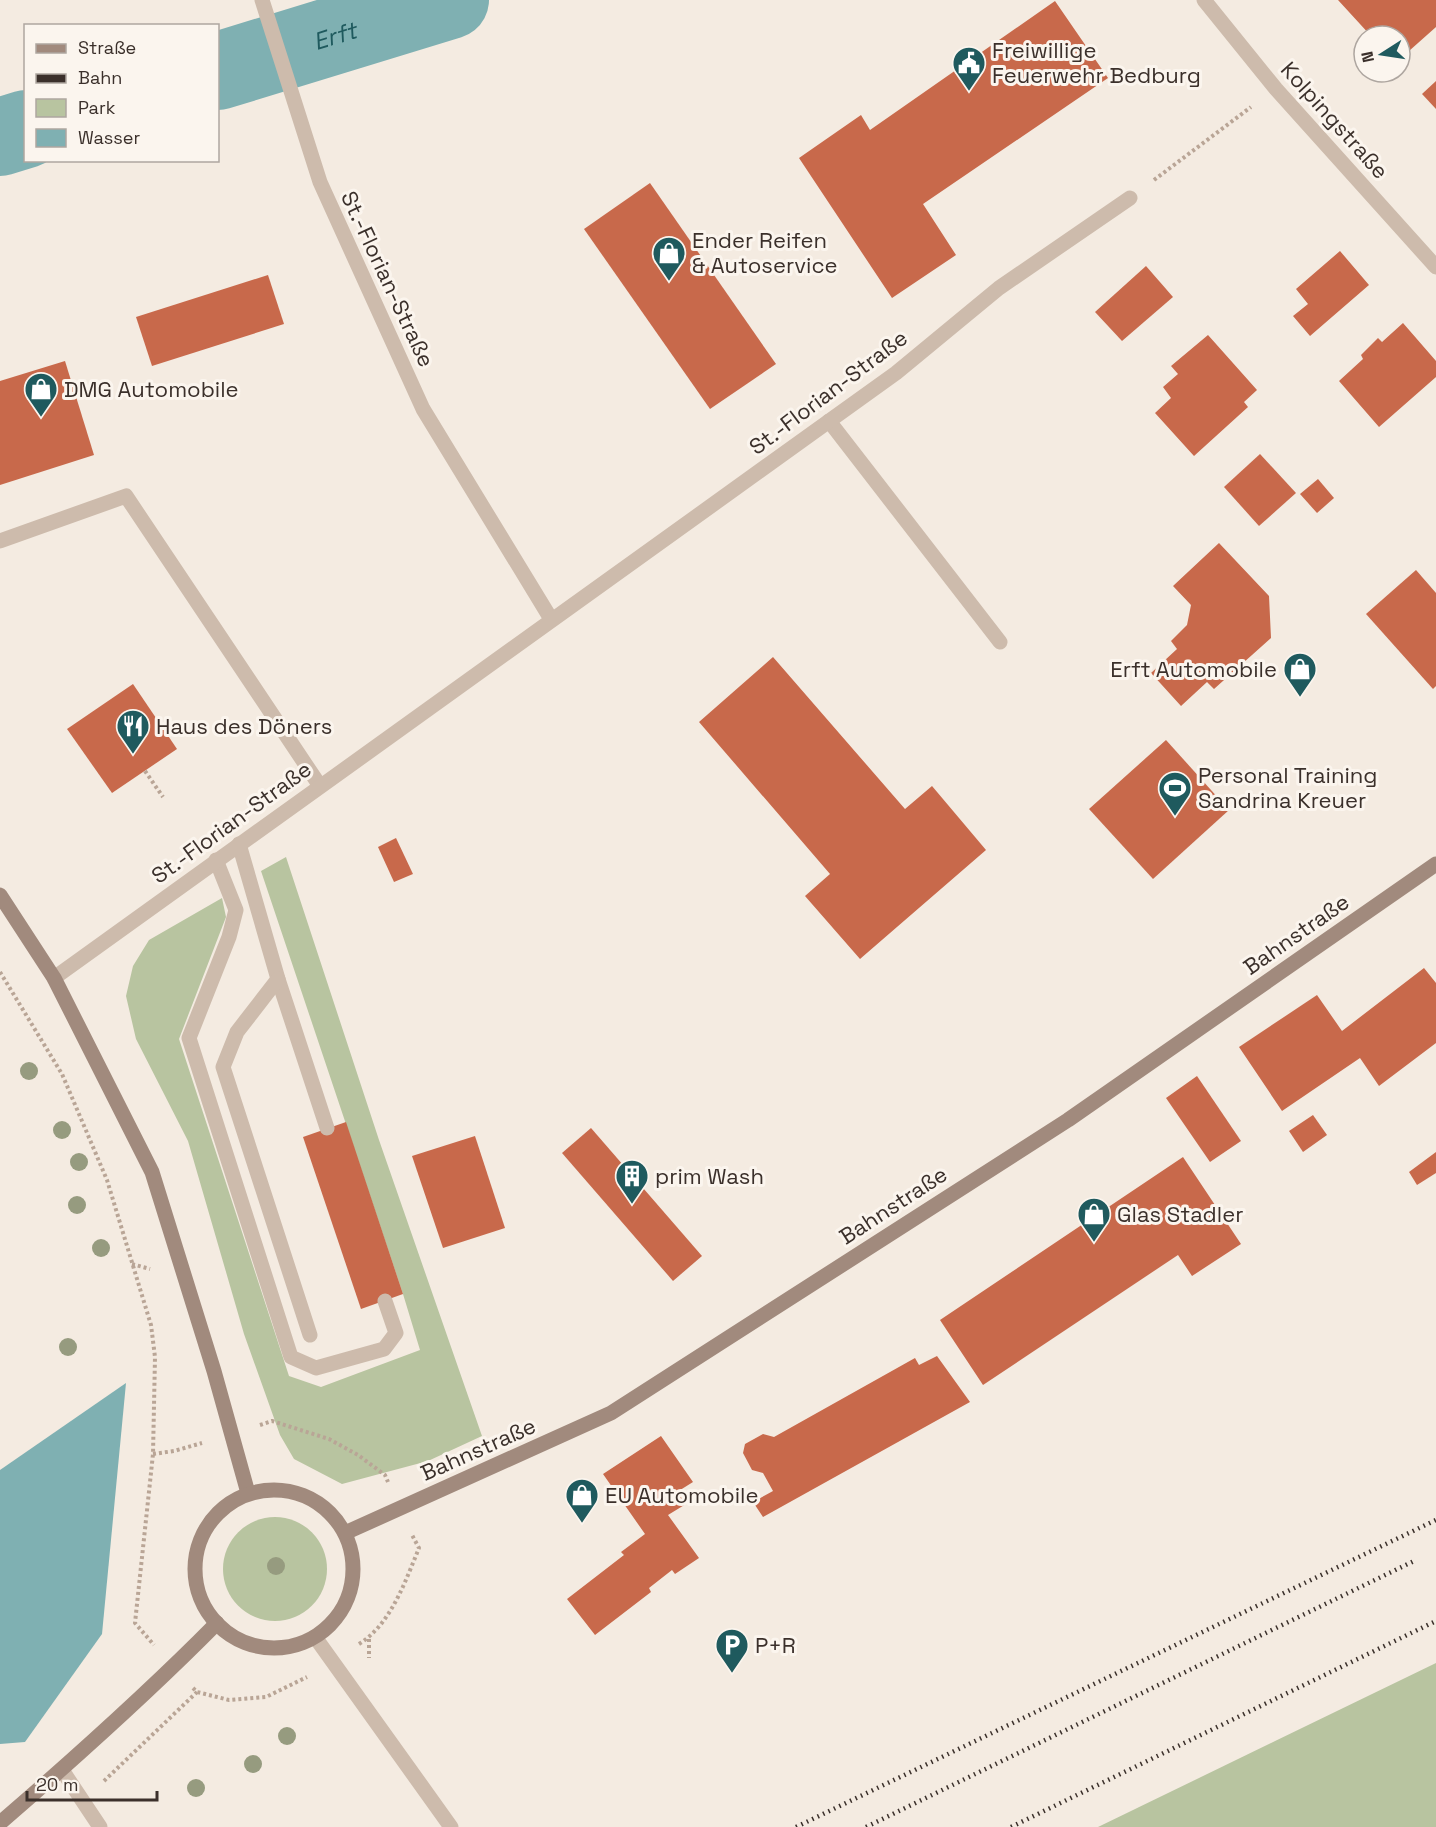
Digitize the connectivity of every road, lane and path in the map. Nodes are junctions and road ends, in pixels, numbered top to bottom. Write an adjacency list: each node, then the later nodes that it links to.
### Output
1 (262, 0): 8 (street, St.-Florian-Straße)
2 (1204, 0): 3 (street, Kolpingstraße)
3 (1275, 89): 4 (path); 5 (street, Kolpingstraße)
4 (1130, 198): 6 (street, St.-Florian-Straße)
5 (1436, 267)
6 (829, 421): 8 (street, St.-Florian-Straße); 9 (street)
7 (0, 541): 11 (street)
8 (551, 620): 11 (street, St.-Florian-Straße)
9 (1000, 642)
10 (144, 771): 12 (path)
11 (320, 786): 13 (street, St.-Florian-Straße)
12 (163, 797)
13 (239, 844): 14 (street, St.-Florian-Straße); 19 (street)
14 (216, 860): 18 (street, St.-Florian-Straße); 21 (street)
15 (1436, 864): 26 (street, Bahnstraße)
16 (0, 895): 18 (street)
17 (0, 972): 24 (path)
18 (54, 978): 23 (street)
19 (278, 979): 20 (street); 22 (street)
20 (327, 1128)
21 (385, 1300)
22 (310, 1335)
23 (231, 1434): 24 (path); 25 (street); 26 (path)
24 (153, 1454): 31 (path)
25 (248, 1493): 27 (street); 28 (street)
26 (400, 1508): 27 (street, Bahnstraße); 30 (path)
27 (345, 1533): 29 (street)
28 (217, 1623): 29 (street); 31 (street)
29 (315, 1637): 30 (street)
30 (332, 1661): 32 (path); 37 (street)
31 (173, 1667): 32 (path); 33 (street)
32 (197, 1692): 34 (path)
33 (62, 1770): 34 (street); 35 (street)
34 (83, 1801): 36 (street)
35 (0, 1823)
36 (100, 1827)
37 (451, 1827)

